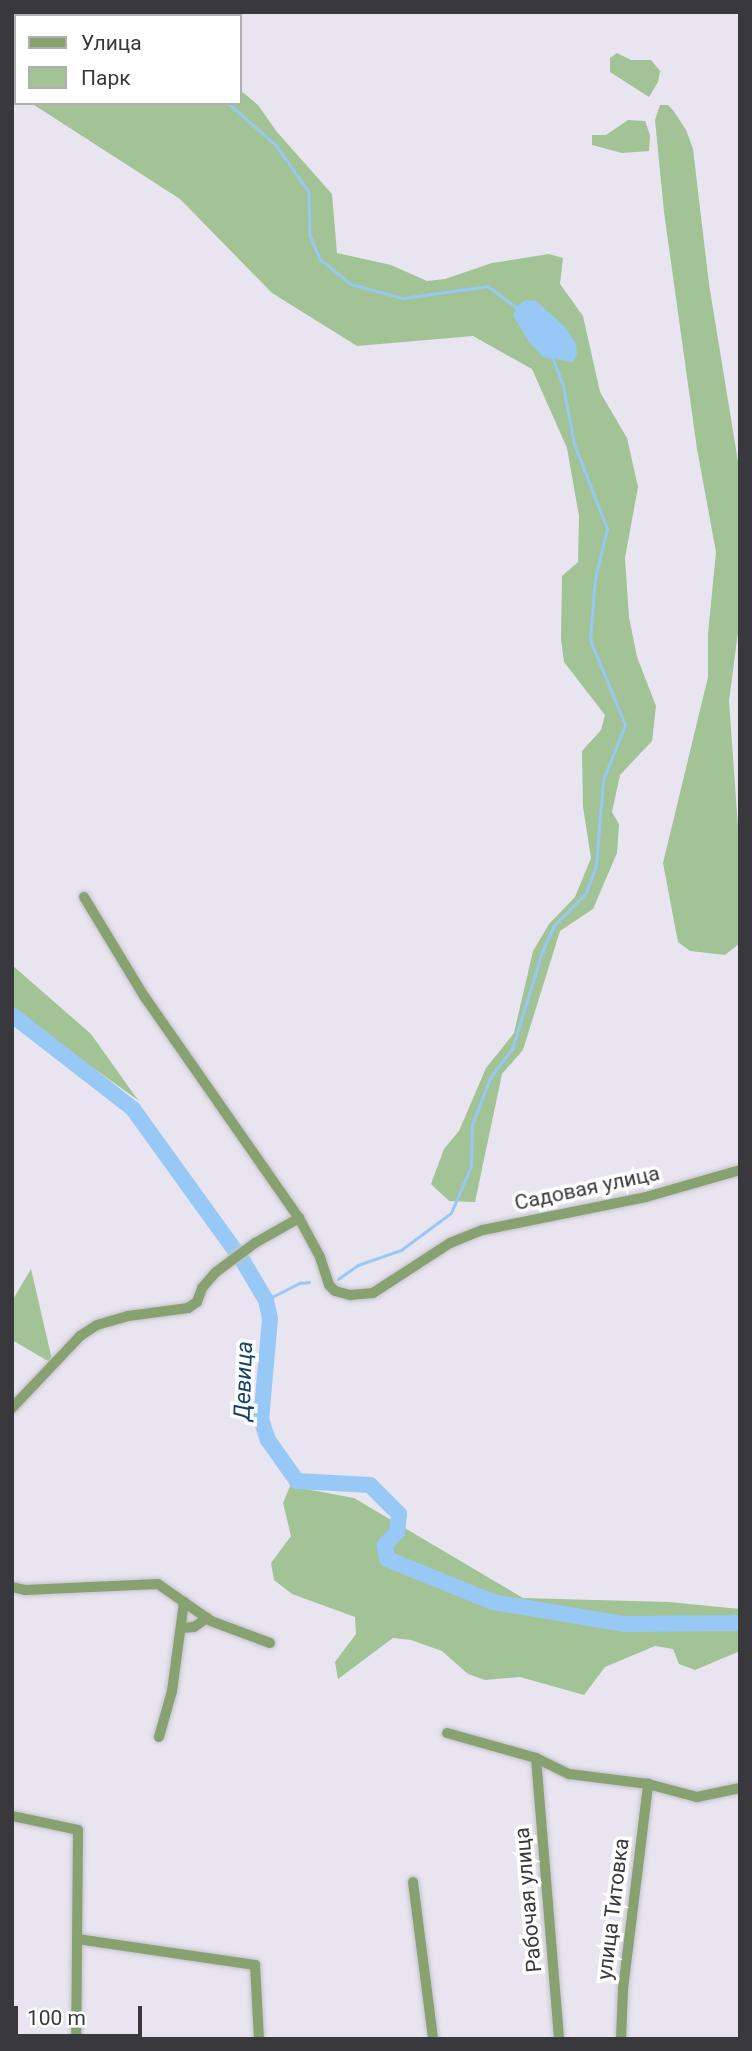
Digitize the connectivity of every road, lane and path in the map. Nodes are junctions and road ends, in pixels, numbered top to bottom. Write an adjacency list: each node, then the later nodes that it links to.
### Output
1 (84, 897): 3 (street, Садовая улица)
2 (740, 1170): 3 (street, Садовая улица)
3 (299, 1218): 4 (street)
4 (12, 1408)
5 (12, 1587): 6 (street)
6 (184, 1602): 7 (street); 8 (street)
7 (207, 1618): 8 (street); 9 (street)
8 (182, 1628): 11 (street)
9 (270, 1643)
10 (447, 1733): 12 (street)
11 (159, 1737)
12 (536, 1758): 13 (street); 21 (street, Рабочая улица)
13 (648, 1784): 14 (street); 22 (street, улица Титовка)
14 (740, 1788)
15 (12, 1816): 17 (street)
16 (413, 1882): 20 (street)
17 (78, 1939): 18 (street); 19 (street)
18 (76, 2039)
19 (259, 2039)
20 (433, 2039)
21 (559, 2039)
22 (621, 2039)

